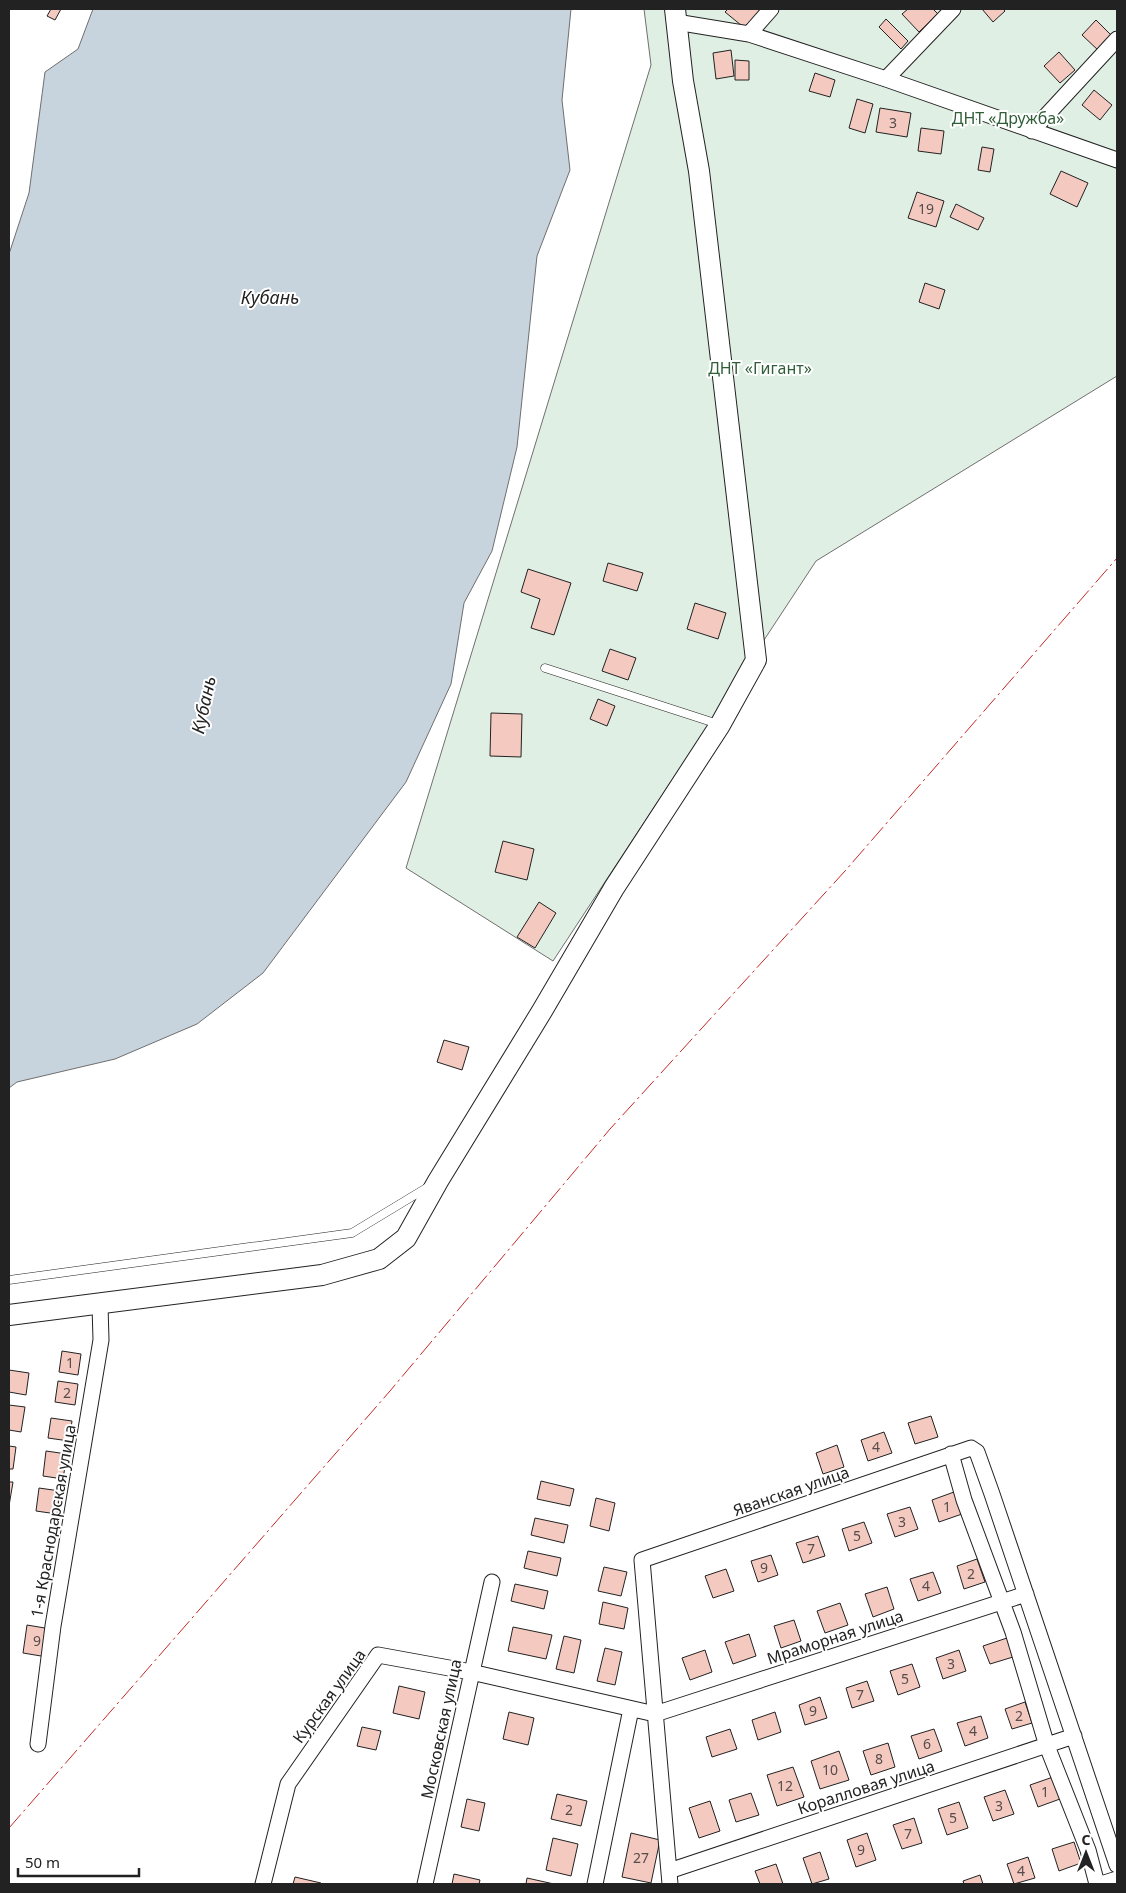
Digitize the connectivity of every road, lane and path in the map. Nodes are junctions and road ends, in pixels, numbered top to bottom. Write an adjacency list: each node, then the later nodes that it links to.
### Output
1 (771, 9): 4 (street)
2 (953, 9): 6 (street)
3 (675, 15): 4 (street); 10 (street)
4 (749, 34): 6 (street)
5 (1117, 39): 7 (street)
6 (886, 79): 7 (street)
7 (1032, 131): 8 (street)
8 (1117, 160)
9 (545, 668): 10 (lane)
10 (720, 725): 11 (street)
11 (438, 1181): 12 (lane); 13 (street)
12 (9, 1280)
13 (100, 1305): 14 (street); 23 (street, 1-я Краснодарская улица)
14 (9, 1314)
15 (951, 1454): 17 (street, Яванская улица); 18 (street); 21 (street, Яванская улица)
16 (492, 1582): 19 (street, Московская улица)
17 (1026, 1594): 18 (street, Мраморная улица); 22 (street)
18 (1000, 1602): 21 (street, Мраморная улица); 24 (street)
19 (471, 1672): 20 (street, Курская улица); 28 (street, Курская улица); 29 (street, Московская улица)
20 (631, 1710): 21 (street, Курская улица); 30 (street)
21 (655, 1714): 26 (street)
22 (1074, 1736): 24 (street, Коралловая улица); 25 (street)
23 (38, 1744)
24 (1047, 1746): 26 (street, Коралловая улица); 31 (street)
25 (1117, 1865)
26 (669, 1878)
27 (1117, 1879): 32 (street)
28 (263, 1884)
29 (425, 1884)
30 (595, 1884)
31 (1097, 1884)
32 (1101, 1884)

